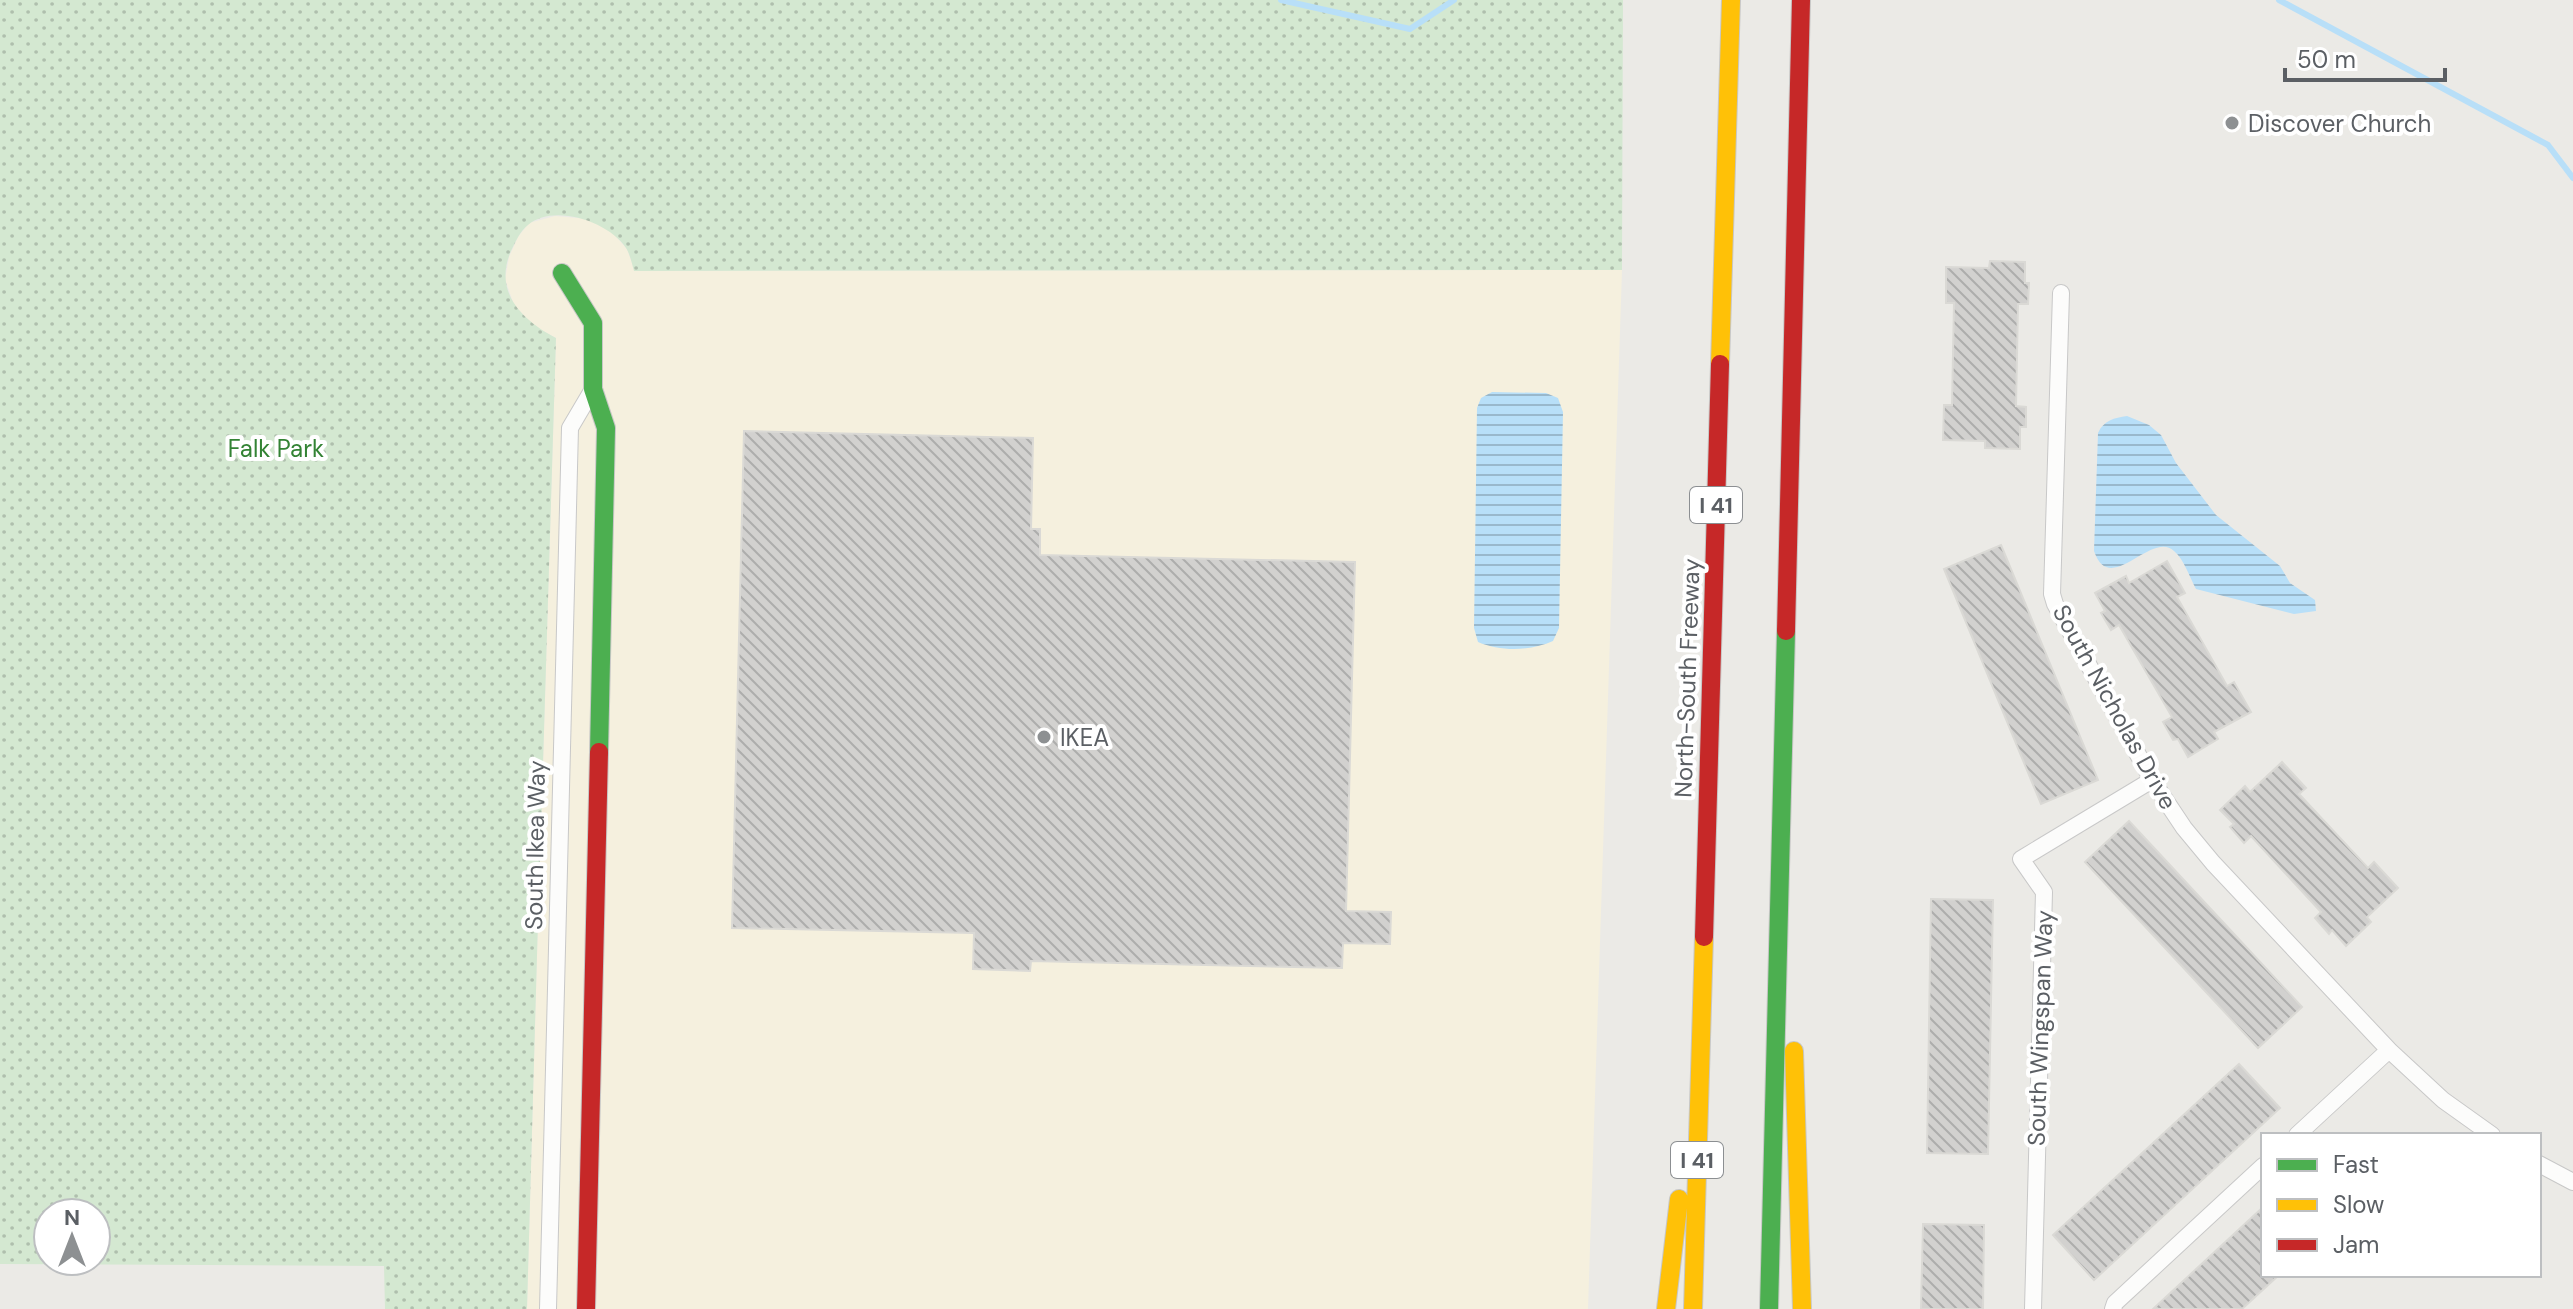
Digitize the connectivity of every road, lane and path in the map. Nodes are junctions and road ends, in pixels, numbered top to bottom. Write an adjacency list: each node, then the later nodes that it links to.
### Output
1 (1731, 0): 8 (main road, North-South Freeway / I 41)
2 (1801, 0): 6 (main road)
3 (562, 273): 5 (main road)
4 (2061, 293): 7 (street, South Nicholas Drive)
5 (593, 389): 15 (street, South Ikea Way); 16 (main road)
6 (1785, 703): 19 (main road); 20 (main road)
7 (2152, 780): 9 (street, South Nicholas Drive); 21 (street, South Wingspan Way)
8 (1701, 1011): 17 (main road); 18 (main road, North-South Freeway / I 41)
9 (2389, 1050): 10 (street); 11 (street, South Nicholas Drive)
10 (2299, 1133)
11 (2489, 1133)
12 (2541, 1165): 14 (street)
13 (2261, 1168): 22 (street)
14 (2573, 1182)
15 (548, 1309)
16 (586, 1309)
17 (1666, 1309)
18 (1693, 1309)
19 (1769, 1309)
20 (1802, 1309)
21 (2033, 1309)
22 (2113, 1309)

